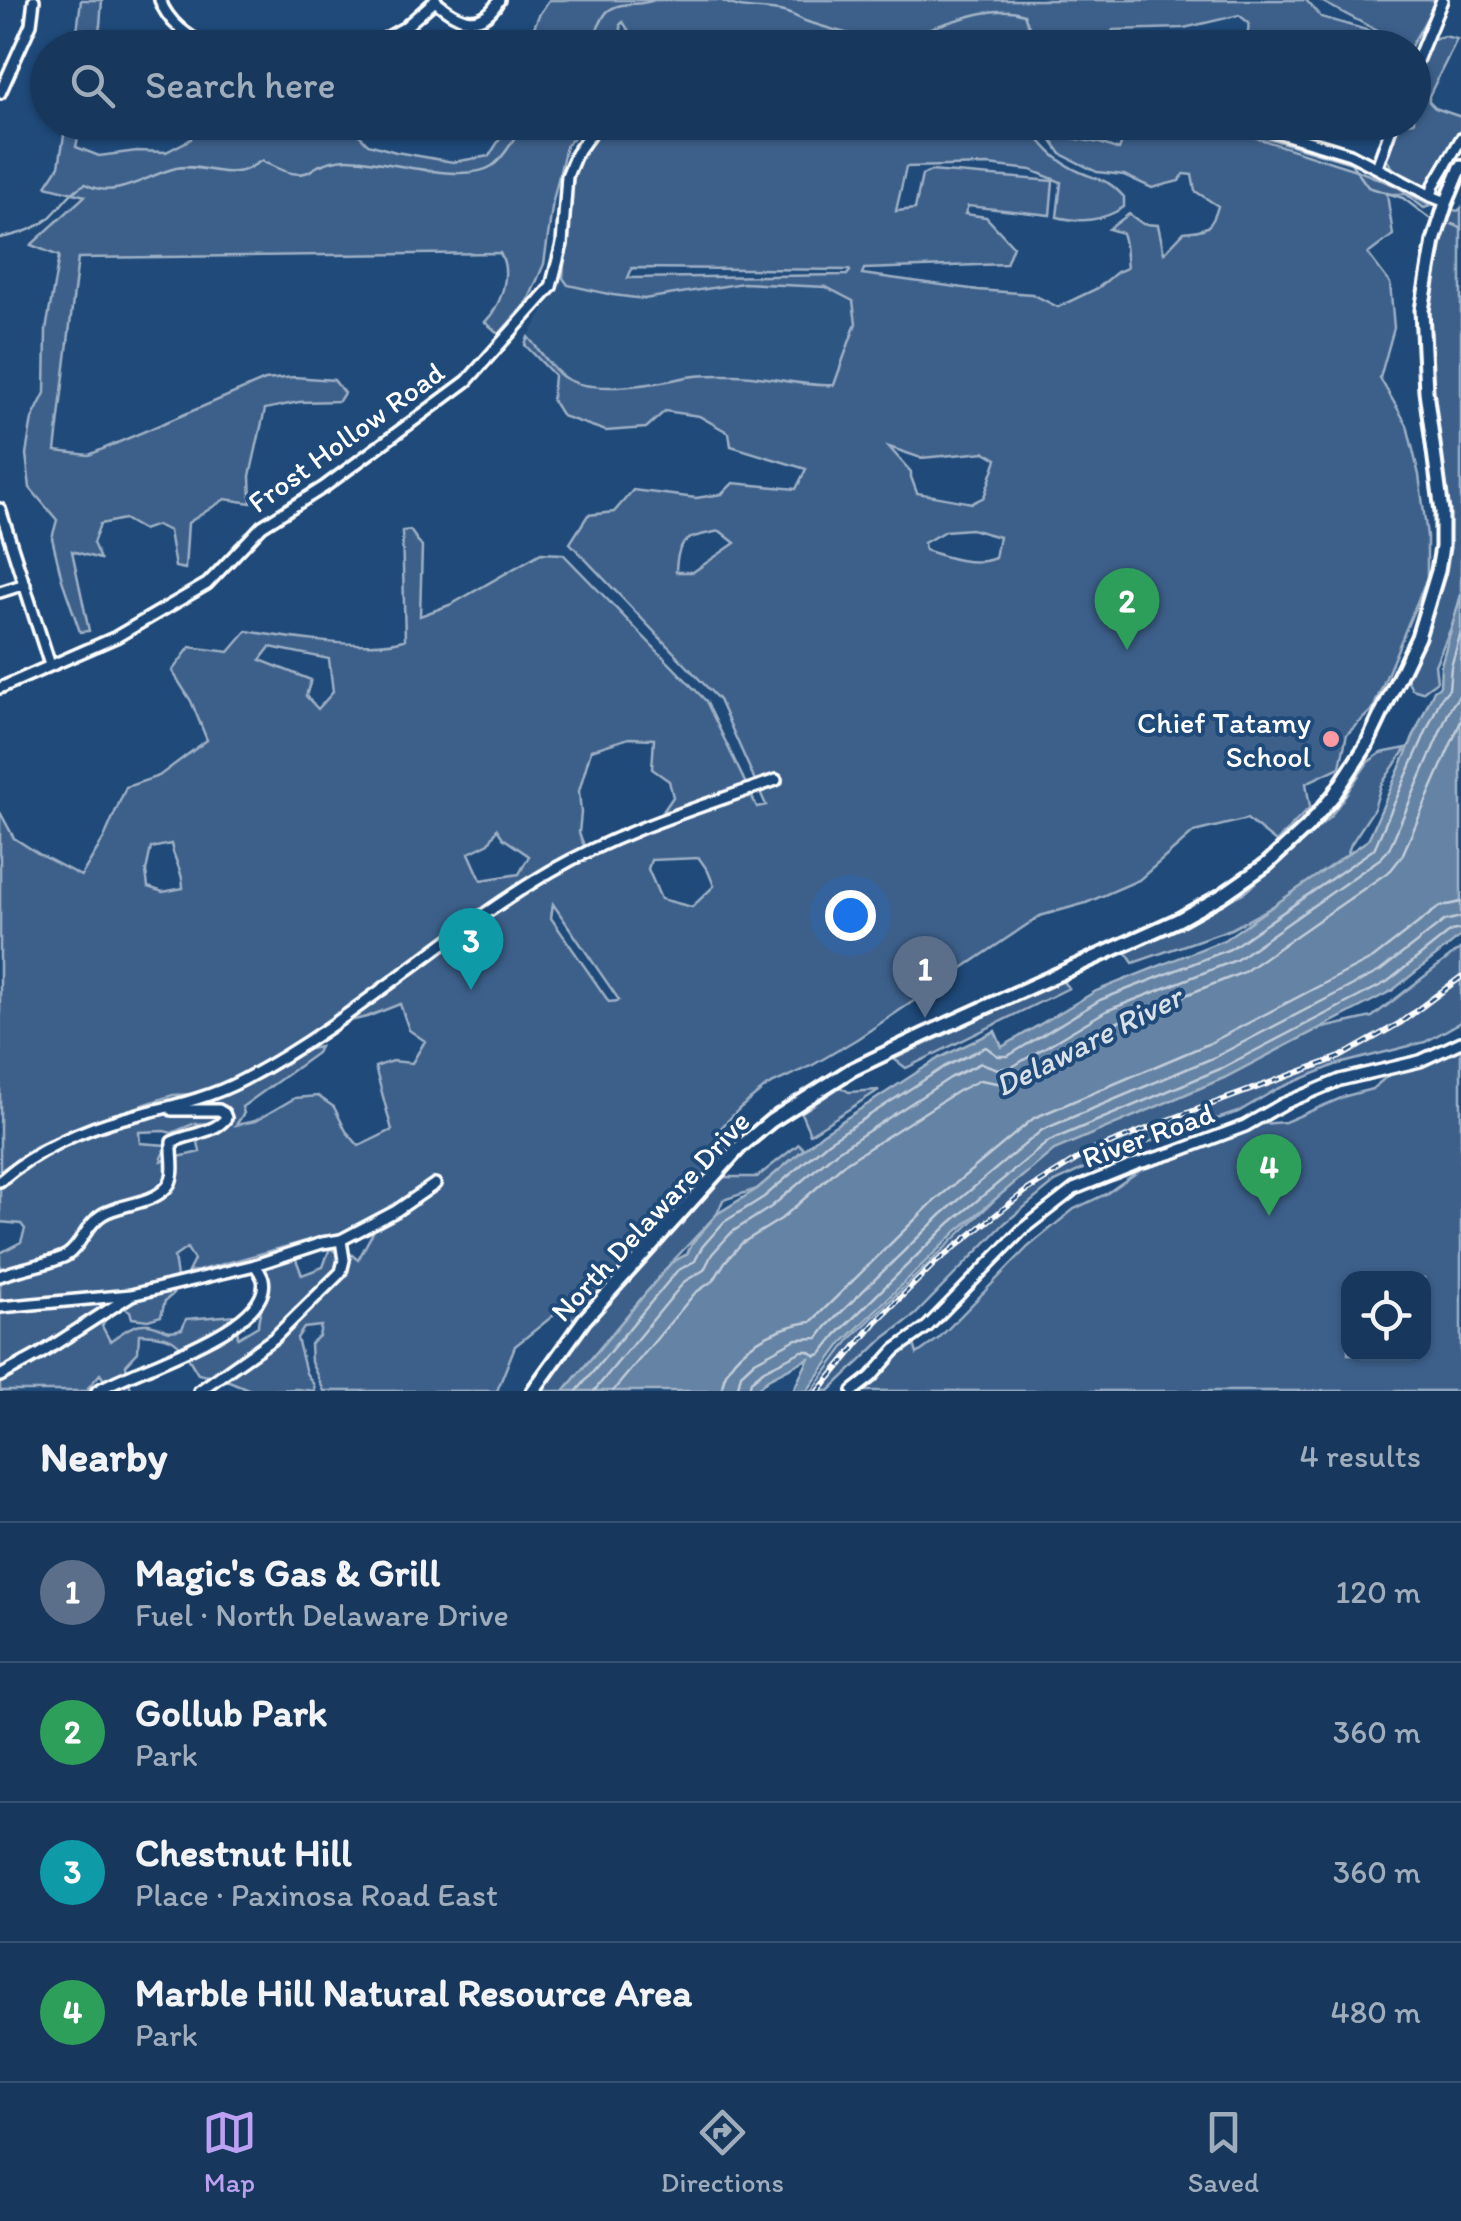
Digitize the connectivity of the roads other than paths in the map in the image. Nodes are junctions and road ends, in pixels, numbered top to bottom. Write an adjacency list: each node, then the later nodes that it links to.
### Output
1 (34, 0): 9 (street)
2 (160, 0): 6 (street)
3 (499, 0): 5 (street)
4 (1442, 0): 8 (street)
5 (436, 1): 7 (street)
6 (184, 30)
7 (400, 30)
8 (1430, 30)
9 (0, 93)
10 (1461, 138): 16 (street)
11 (586, 140): 21 (street, Frost Hollow Road)
12 (1304, 140): 14 (street)
13 (1387, 140): 14 (street)
14 (1377, 167): 16 (street)
15 (1461, 167): 17 (main road, North Delaware Drive)
16 (1430, 196): 17 (street)
17 (1446, 202): 36 (main road, North Delaware Drive)
18 (0, 508): 19 (street)
19 (26, 584): 20 (street); 21 (street)
20 (0, 592)
21 (50, 665): 22 (street, Frost Hollow Road)
22 (0, 688)
23 (776, 780): 25 (street)
24 (1461, 1042): 37 (street, River Road)
25 (160, 1110): 26 (street); 30 (street)
26 (0, 1181)
27 (435, 1184): 28 (street)
28 (340, 1240): 29 (street); 35 (street)
29 (255, 1264): 31 (street); 34 (street)
30 (0, 1276)
31 (130, 1296): 32 (street); 33 (street)
32 (0, 1307)
33 (0, 1376)
34 (97, 1391)
35 (199, 1391)
36 (533, 1391)
37 (853, 1391)

